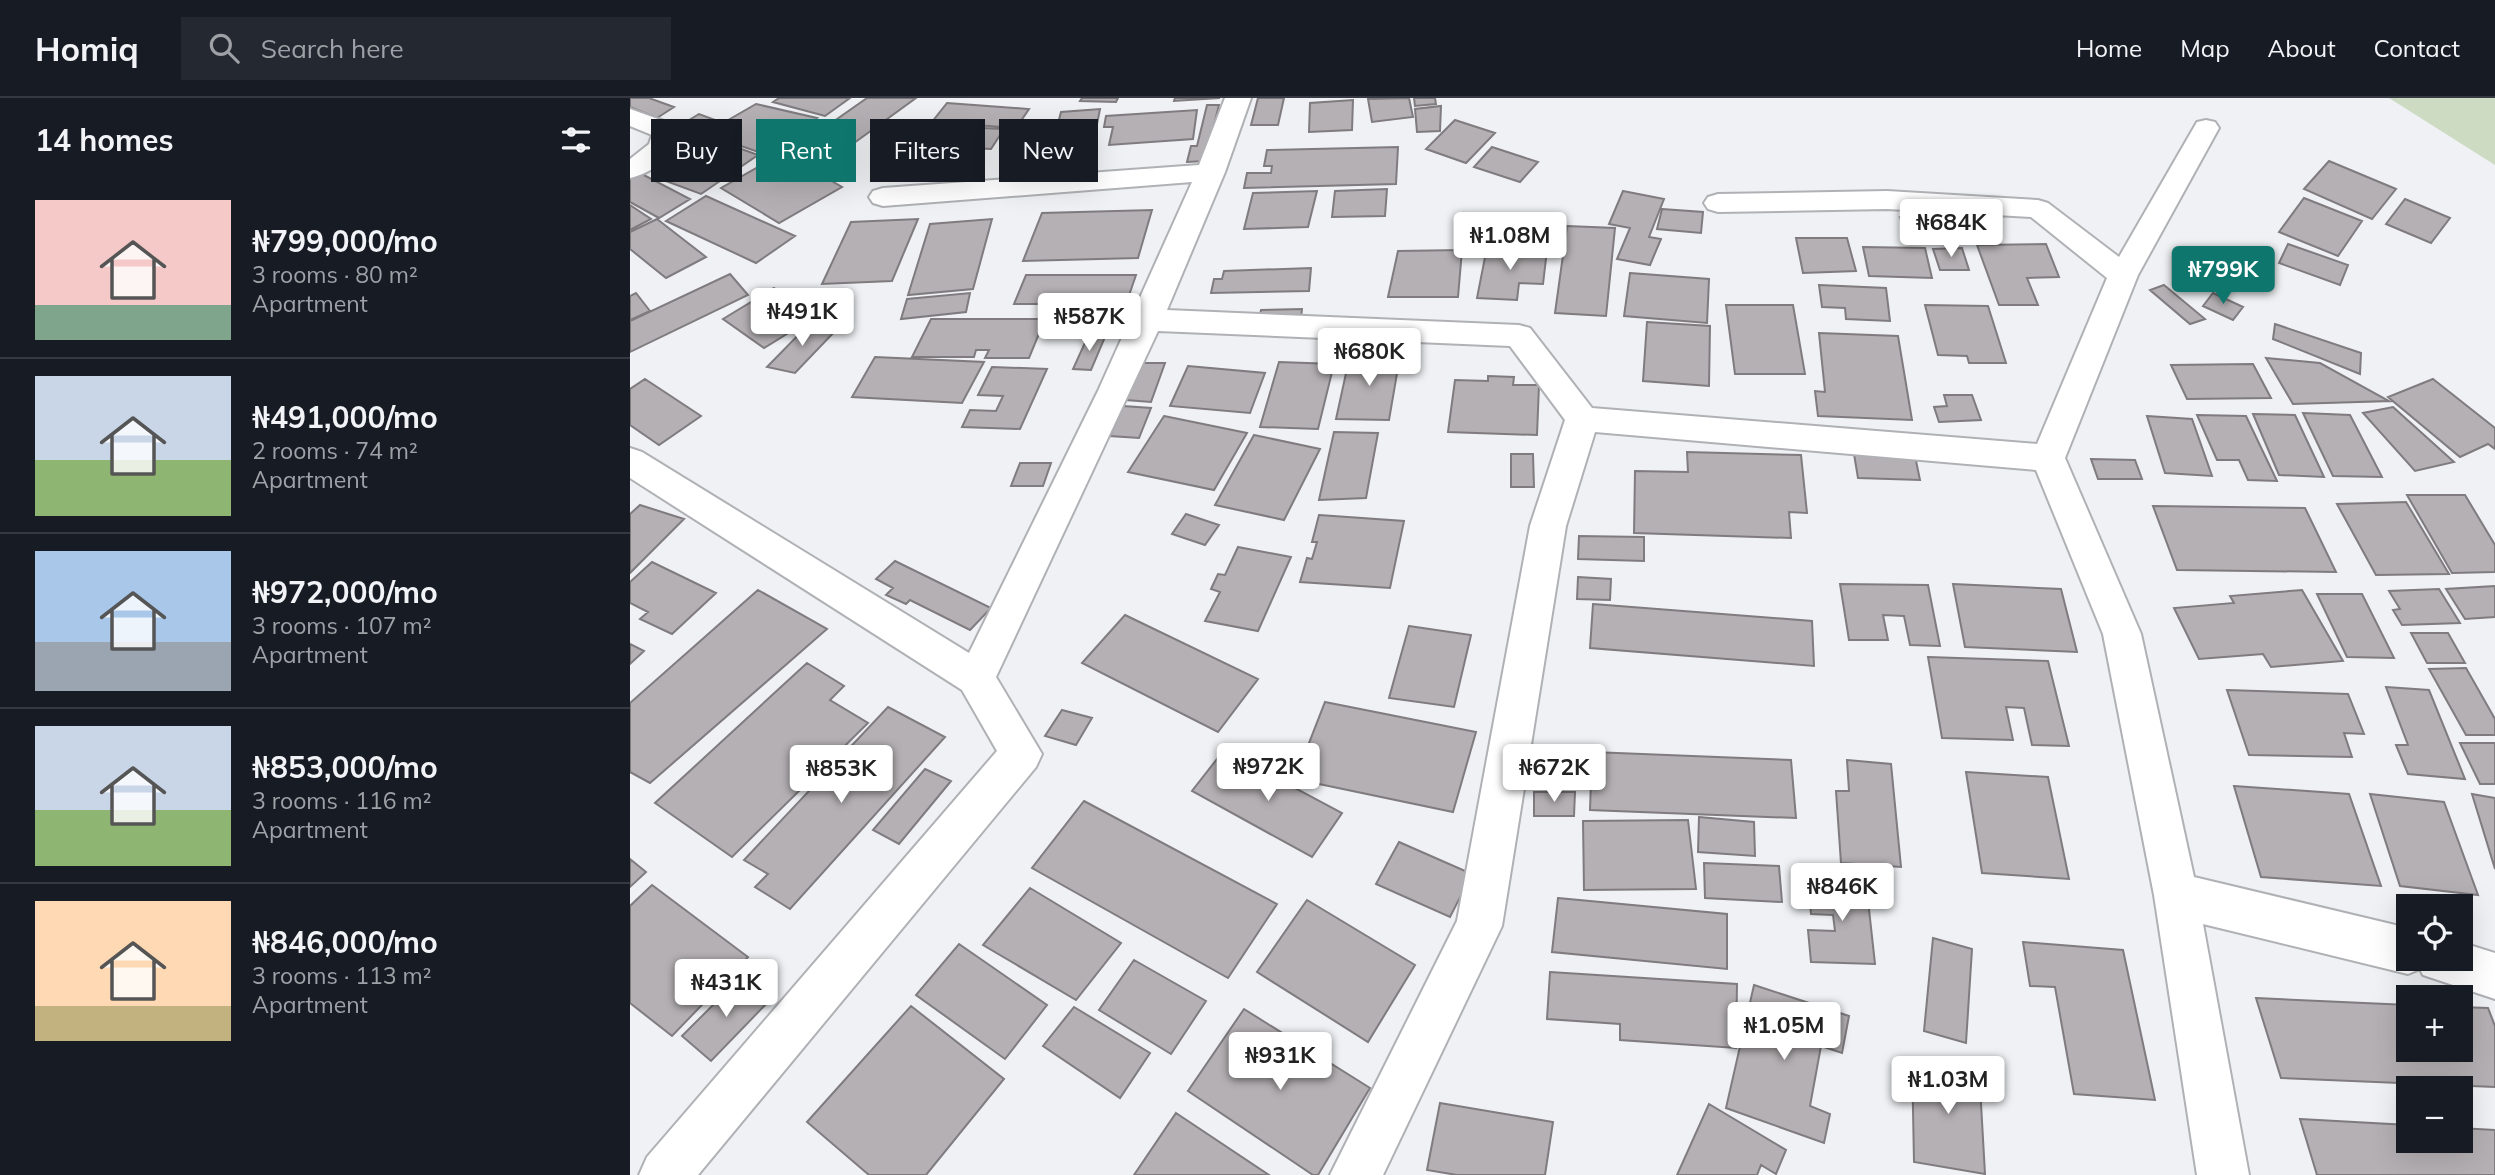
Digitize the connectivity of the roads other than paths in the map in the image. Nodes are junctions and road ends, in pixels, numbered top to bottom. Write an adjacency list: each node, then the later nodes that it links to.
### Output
1 (1238, 98): 5 (street)
2 (630, 117): 4 (street)
3 (2206, 128): 8 (street)
4 (630, 170)
5 (1211, 172): 6 (street); 9 (street)
6 (883, 197)
7 (1718, 203): 8 (street)
8 (2123, 275): 11 (street)
9 (1147, 320): 10 (street); 13 (street)
10 (1582, 419): 11 (street); 19 (street)
11 (2048, 458): 14 (street)
12 (630, 461): 13 (street)
13 (976, 678): 18 (street)
14 (2176, 895): 15 (street); 20 (street)
15 (2396, 948)
16 (2473, 969): 17 (street)
17 (2495, 976)
18 (665, 1175)
19 (1356, 1175)
20 (2223, 1175)

